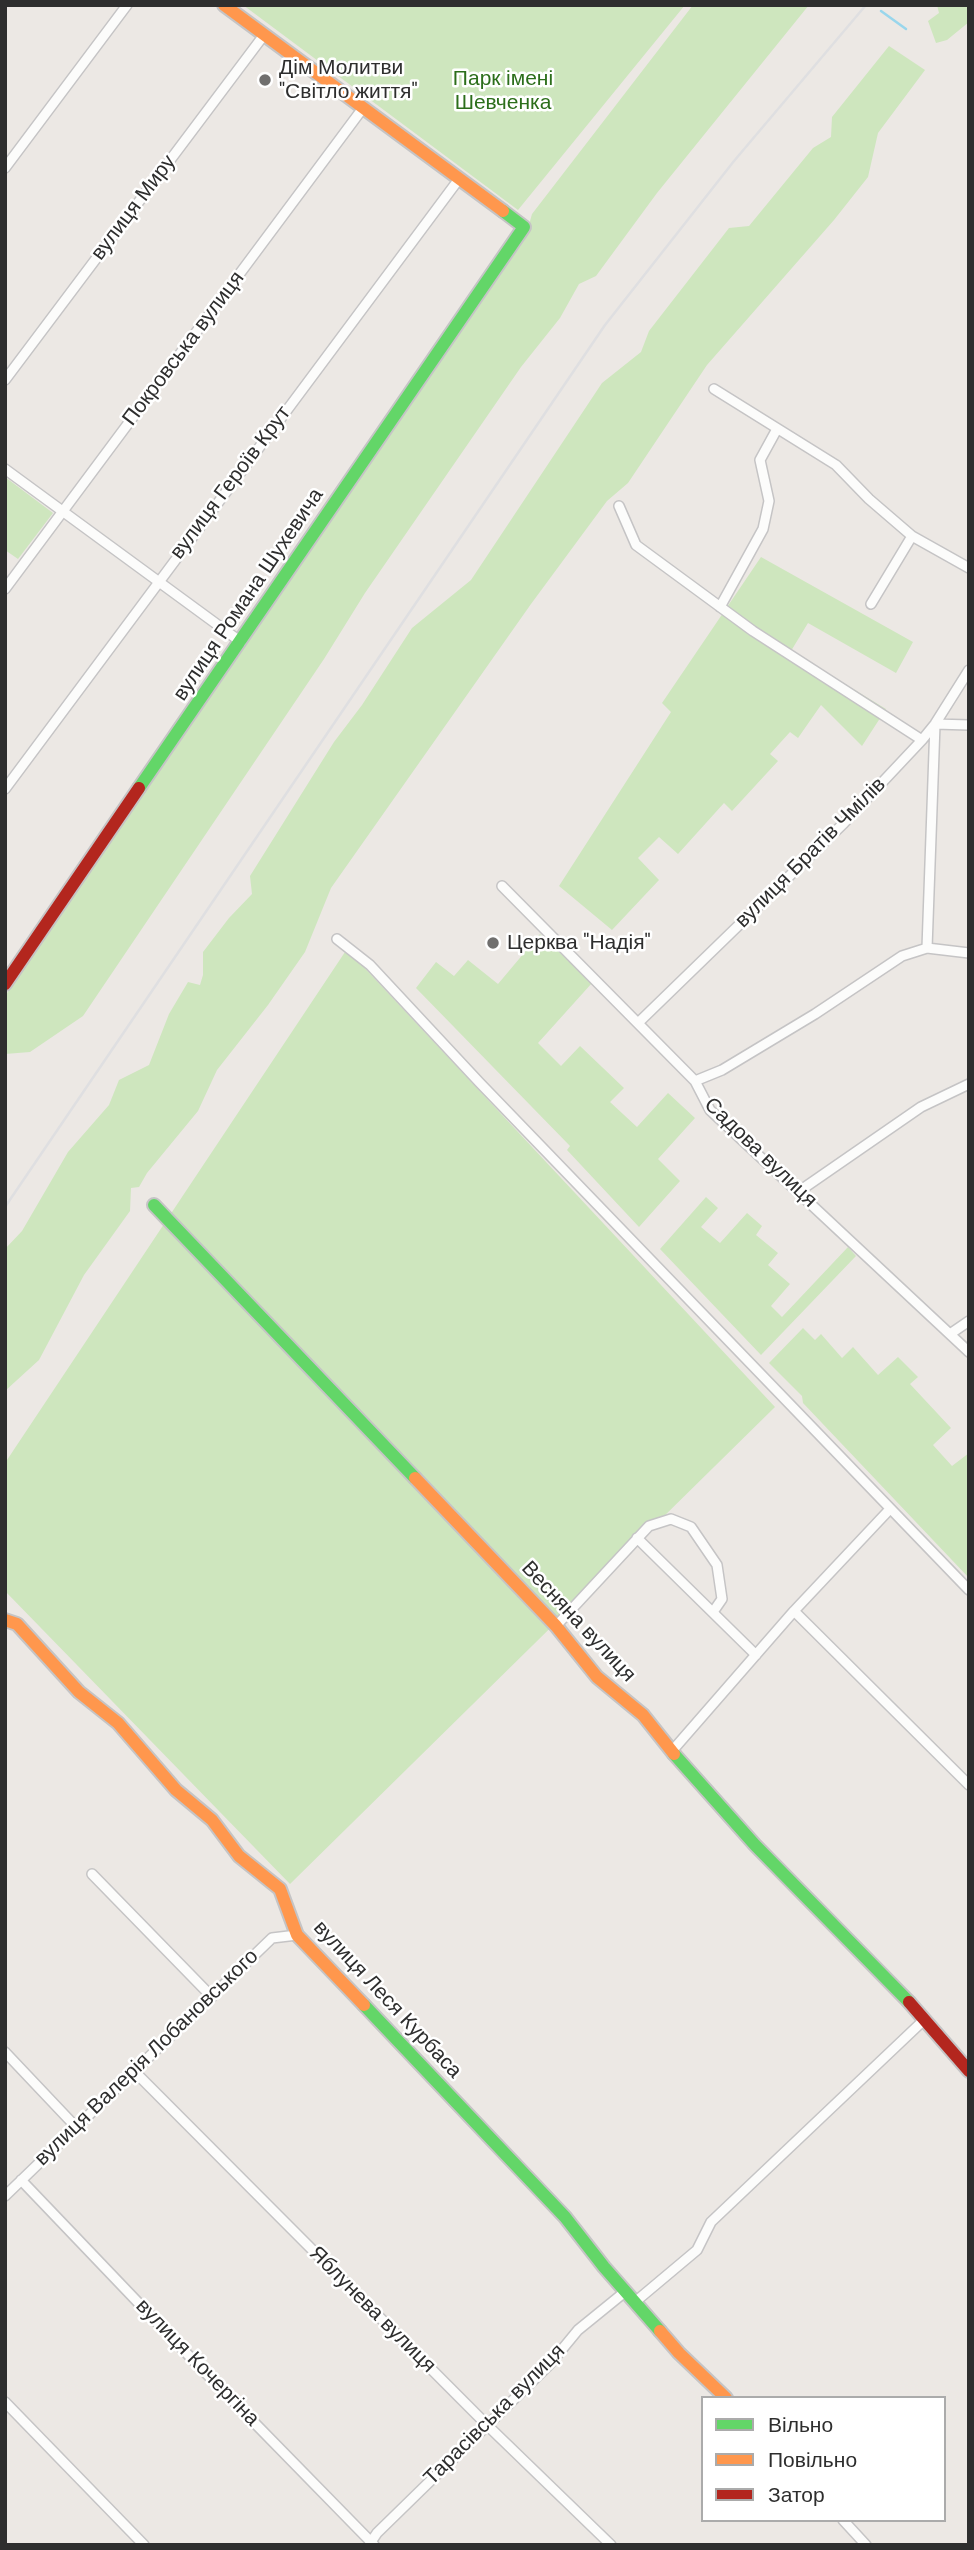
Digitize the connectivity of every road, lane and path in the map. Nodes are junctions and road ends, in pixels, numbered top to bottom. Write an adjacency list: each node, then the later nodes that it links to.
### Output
1 (127, 5): 5 (street)
2 (224, 5): 3 (street)
3 (264, 35): 4 (street); 7 (street, вулиця Миру)
4 (363, 108): 6 (street); 12 (street, Покровська вулиця)
5 (5, 168)
6 (459, 179): 15 (street, вулиця Героїв Крут); 19 (street, вулиця Романа Шухевича)
7 (5, 380)
8 (714, 389): 9 (street)
9 (777, 429): 13 (street); 18 (street)
10 (5, 470): 12 (street)
11 (619, 506): 18 (street)
12 (62, 512): 15 (street); 16 (street, Покровська вулиця)
13 (912, 536): 14 (street); 17 (street)
14 (969, 568)
15 (158, 581): 19 (street); 24 (street, вулиця Героїв Крут)
16 (5, 589)
17 (871, 604)
18 (720, 607): 23 (street)
19 (241, 642): 29 (street, вулиця Романа Шухевича)
20 (969, 670): 21 (street, вулиця Братів Чмілів)
21 (935, 724): 22 (street); 23 (street, вулиця Братів Чмілів); 27 (street)
22 (969, 725)
23 (922, 740): 30 (street, вулиця Братів Чмілів)
24 (5, 789)
25 (502, 886): 30 (street, Садова вулиця)
26 (337, 939): 38 (street)
27 (927, 948): 28 (street); 31 (street)
28 (969, 953)
29 (5, 984)
30 (638, 1023): 31 (street, Садова вулиця)
31 (695, 1080): 33 (street, Садова вулиця)
32 (969, 1084): 33 (street)
33 (798, 1192): 36 (street, Садова вулиця)
34 (154, 1205): 44 (street, Весняна вулиця)
35 (969, 1321): 36 (street)
36 (950, 1334): 37 (street, Садова вулиця)
37 (969, 1352)
38 (890, 1509): 40 (street); 41 (street)
39 (637, 1538): 42 (street); 42 (street); 44 (street)
40 (969, 1590)
41 (794, 1611): 45 (street); 47 (street)
42 (713, 1612): 45 (street)
43 (5, 1620): 49 (street, вулиця Леся Курбаса)
44 (556, 1626): 46 (street, Весняна вулиця)
45 (756, 1655): 46 (street)
46 (672, 1751): 51 (street, Весняна вулиця)
47 (969, 1786)
48 (92, 1874): 50 (street)
49 (297, 1935): 50 (street, вулиця Валерія Лобановського); 58 (street, вулиця Леся Курбаса)
50 (212, 1997): 53 (street, вулиця Валерія Лобановського)
51 (925, 2019): 54 (street, Весняна вулиця); 59 (street)
52 (5, 2052): 55 (street)
53 (135, 2071): 55 (street, вулиця Валерія Лобановського); 62 (street, Яблунева вулиця)
54 (969, 2071)
55 (76, 2126): 56 (street, вулиця Валерія Лобановського)
56 (21, 2180): 57 (street, вулиця Валерія Лобановського); 64 (street, вулиця Кочергіна)
57 (5, 2196)
58 (626, 2291): 59 (street, вулиця Леся Курбаса); 62 (street, Тарасівська вулиця)
59 (635, 2302): 60 (street, вулиця Леся Курбаса)
60 (724, 2396)
61 (5, 2402): 65 (street)
62 (487, 2425): 64 (street, Тарасівська вулиця); 66 (street, Яблунева вулиця)
63 (846, 2522): 67 (street)
64 (372, 2544)
65 (144, 2545)
66 (611, 2545)
67 (866, 2545)

